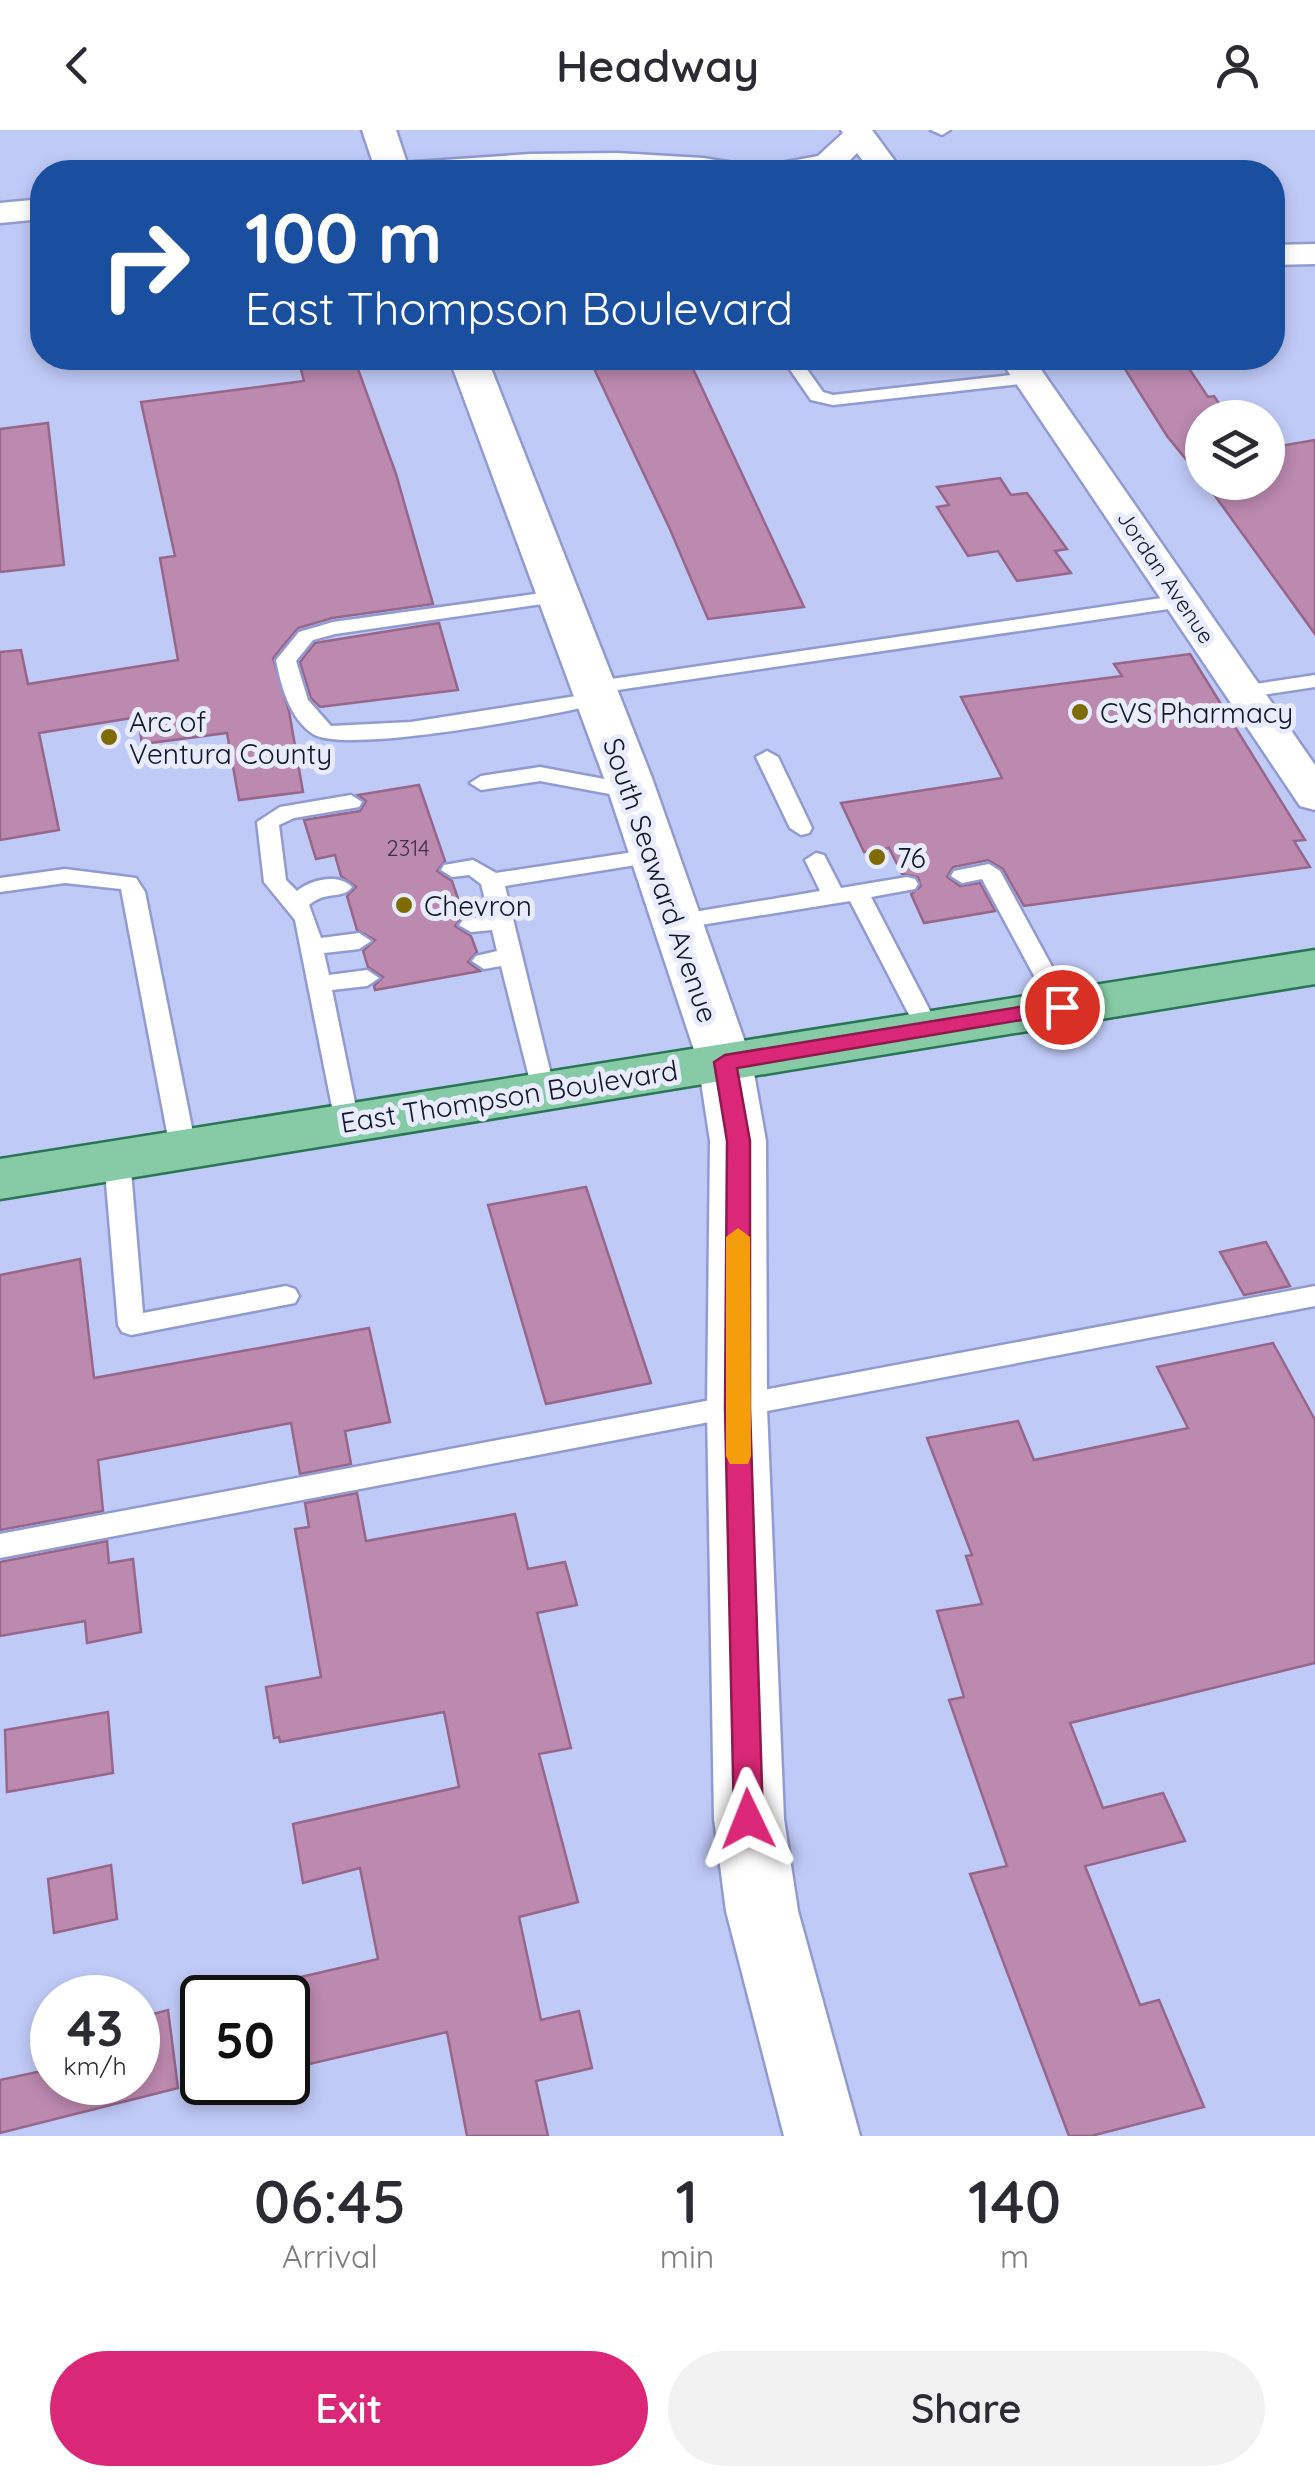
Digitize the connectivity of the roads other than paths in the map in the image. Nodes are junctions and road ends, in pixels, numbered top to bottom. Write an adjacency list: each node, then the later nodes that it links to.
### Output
1 (379, 130): 3 (main road)
2 (858, 132): 4 (street); 5 (street)
3 (391, 160)
4 (832, 160)
5 (878, 160)
6 (30, 210): 7 (street)
7 (0, 213)
8 (1315, 254): 9 (street)
9 (1285, 255)
10 (472, 370): 14 (main road, South Seaward Avenue)
11 (799, 370): 12 (lane)
12 (1011, 370)
13 (1024, 370): 15 (street, Jordan Avenue)
14 (556, 597): 18 (main road, South Seaward Avenue); 18 (lane)
15 (1182, 601): 17 (street, Jordan Avenue); 18 (lane)
16 (1315, 681): 17 (lane)
17 (1242, 692): 22 (street, Jordan Avenue)
18 (593, 694): 21 (main road, South Seaward Avenue)
19 (767, 757): 24 (lane)
20 (481, 782): 21 (lane)
21 (631, 790): 25 (main road, South Seaward Avenue)
22 (1315, 797)
23 (352, 802): 34 (lane)
24 (801, 828)
25 (654, 856): 29 (lane); 36 (main road, South Seaward Avenue)
26 (816, 860): 33 (lane)
27 (452, 870): 29 (lane)
28 (962, 876): 45 (lane)
29 (492, 881): 35 (lane)
30 (907, 884): 33 (lane)
31 (0, 885): 50 (lane)
32 (341, 887): 34 (lane)
33 (846, 894): 36 (lane); 46 (lane)
34 (297, 904): 39 (lane)
35 (502, 922): 37 (lane); 40 (lane)
36 (676, 922): 47 (main road, South Seaward Avenue)
37 (471, 926)
38 (359, 941): 39 (lane)
39 (311, 947): 44 (lane)
40 (510, 957): 41 (lane); 48 (lane)
41 (484, 961)
42 (1315, 967): 45 (main road, East Thompson Boulevard)
43 (367, 978): 44 (lane)
44 (318, 984): 49 (lane)
45 (1062, 1007): 46 (main road, East Thompson Boulevard)
46 (928, 1028): 47 (main road, East Thompson Boulevard)
47 (725, 1062): 48 (main road, East Thompson Boulevard); 55 (main road, South Seaward Avenue)
48 (543, 1091): 49 (main road, East Thompson Boulevard)
49 (346, 1122): 50 (main road, East Thompson Boulevard)
50 (183, 1148): 51 (main road, East Thompson Boulevard)
51 (117, 1159): 52 (main road, East Thompson Boulevard); 53 (lane)
52 (0, 1179)
53 (286, 1296)
54 (1315, 1296): 55 (lane)
55 (737, 1408): 56 (lane); 57 (main road, South Seaward Avenue)
56 (0, 1546)
57 (822, 2136)

